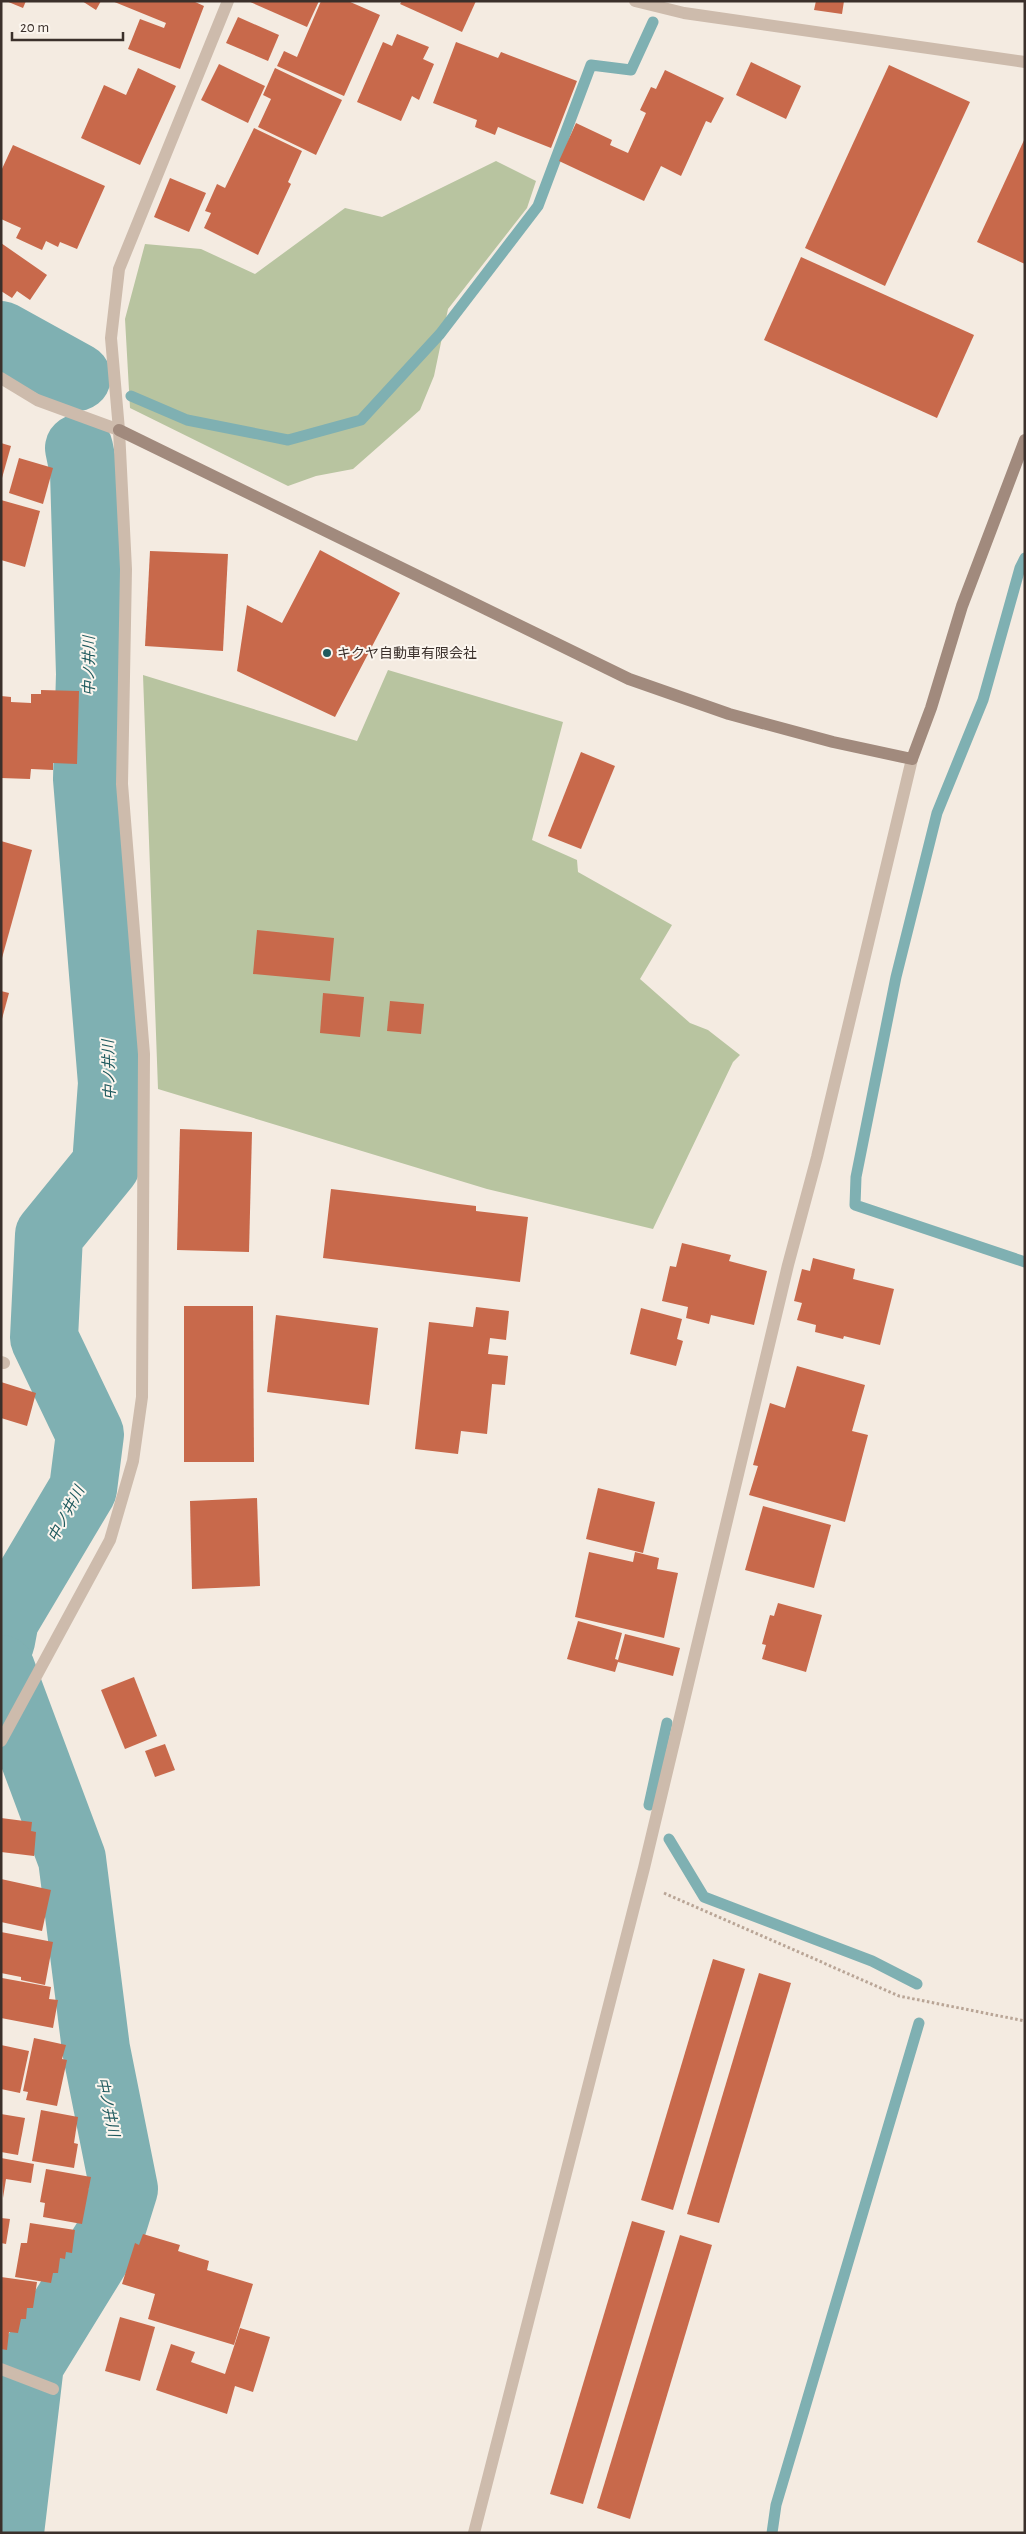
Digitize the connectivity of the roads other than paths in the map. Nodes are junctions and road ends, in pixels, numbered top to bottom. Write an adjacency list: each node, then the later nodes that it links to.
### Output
1 (228, 1): 5 (street)
2 (635, 1): 3 (street)
3 (1025, 62)
4 (1, 378): 5 (street)
5 (119, 430): 7 (street); 8 (street)
6 (1025, 440): 7 (street)
7 (912, 758): 11 (street)
8 (3, 1737)
9 (5, 2371): 10 (street)
10 (53, 2388)
11 (474, 2533)

